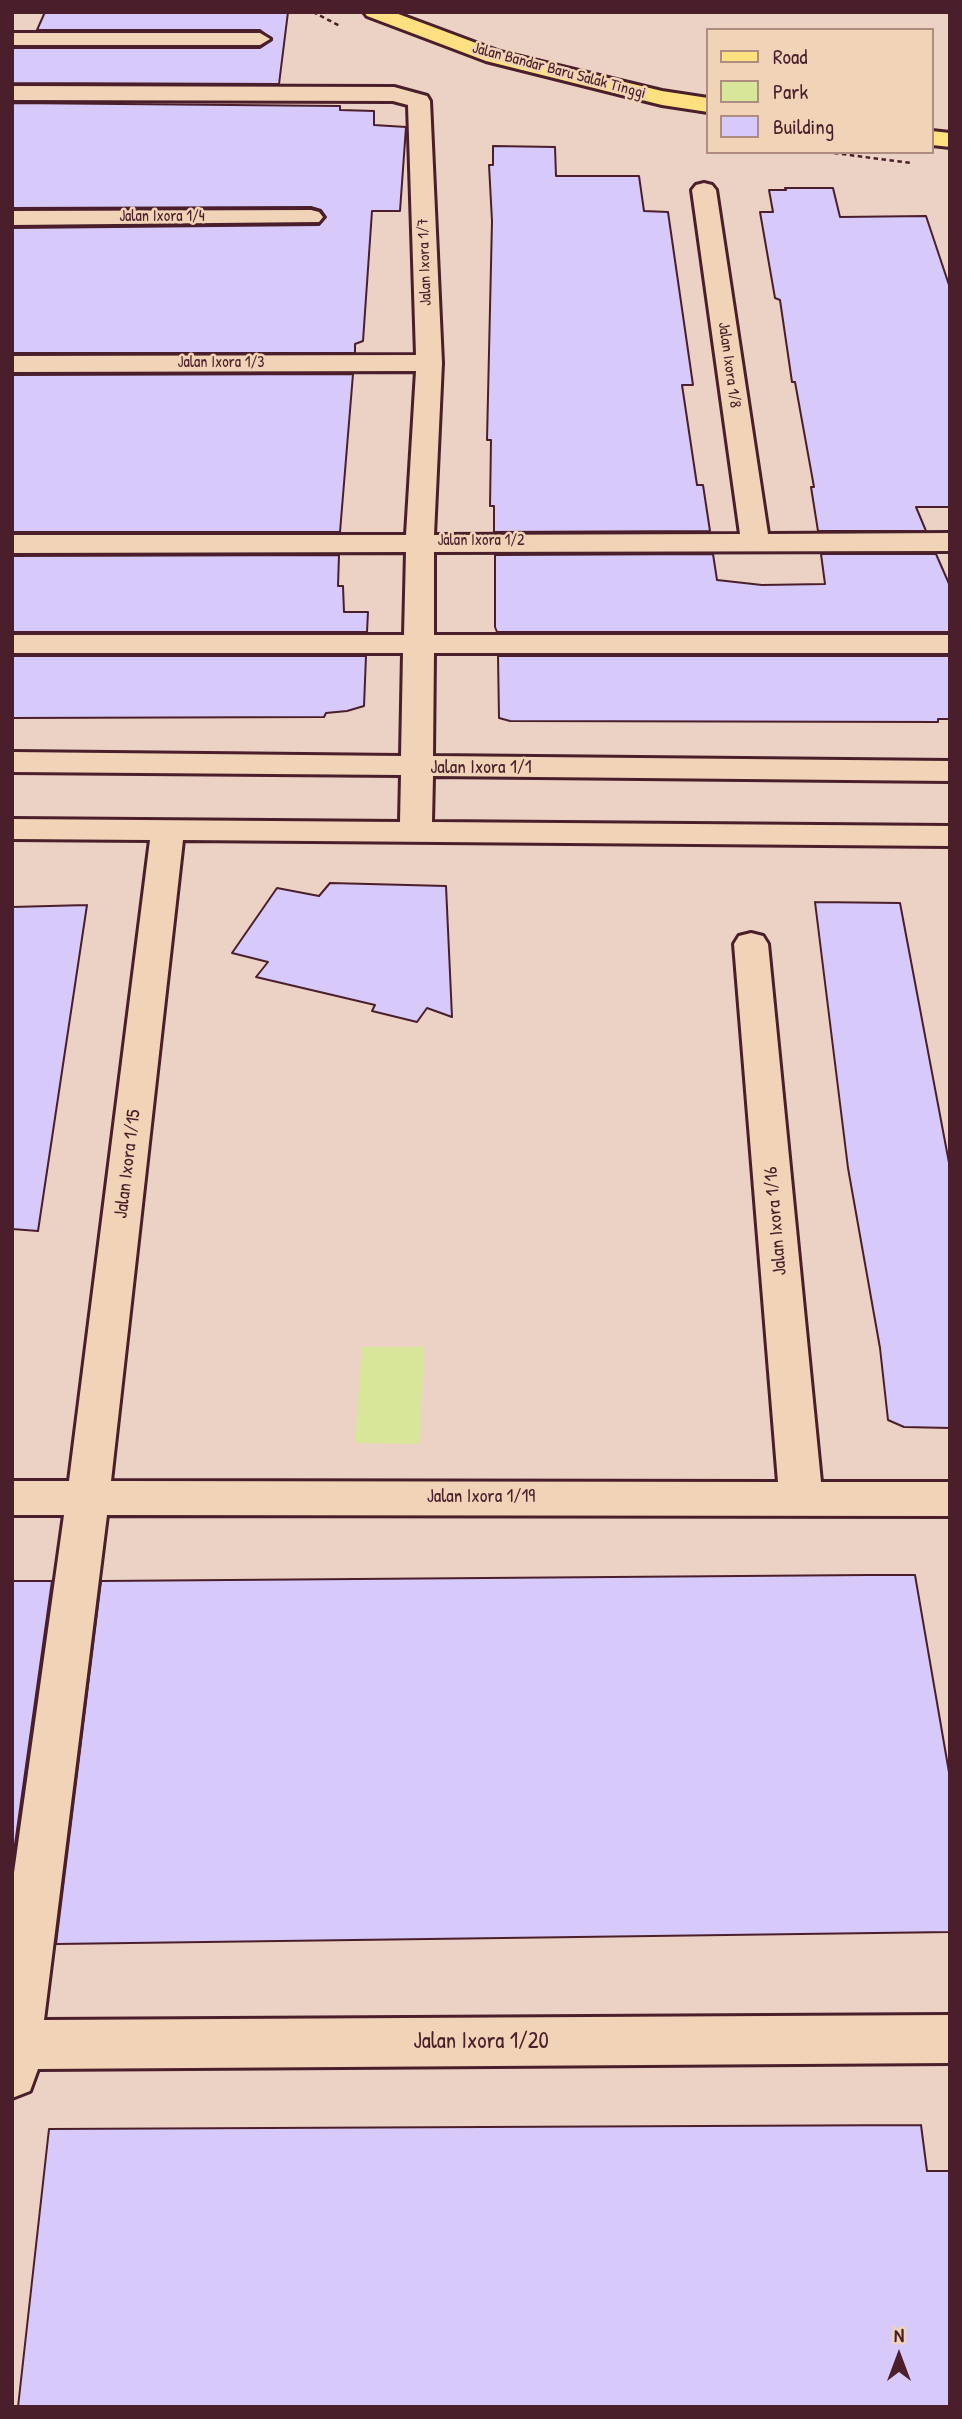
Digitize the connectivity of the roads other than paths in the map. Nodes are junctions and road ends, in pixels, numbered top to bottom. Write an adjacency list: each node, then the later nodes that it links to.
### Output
1 (374, 12): 7 (main road, Jalan Bandar Baru Salak Tinggi)
2 (434, 12): 5 (main road, Jalan Bandar Baru Salak Tinggi)
3 (12, 38): 4 (street)
4 (260, 39)
5 (706, 88)
6 (12, 93): 12 (street, Jalan Ixora 1/7)
7 (706, 105)
8 (704, 190): 14 (street, Jalan Ixora 1/8)
9 (311, 217): 10 (street, Jalan Ixora 1/4)
10 (12, 218)
11 (12, 363): 12 (street, Jalan Ixora 1/3)
12 (429, 363): 13 (street, Jalan Ixora 1/7)
13 (420, 541): 14 (street, Jalan Ixora 1/2); 16 (street, Jalan Ixora 1/2); 19 (street, Jalan Ixora 1/7)
14 (755, 541): 15 (street, Jalan Ixora 1/2)
15 (950, 542)
16 (12, 544)
17 (12, 644): 19 (street)
18 (950, 644): 19 (street)
19 (418, 646): 21 (street, Jalan Ixora 1/7)
20 (12, 762): 21 (street, Jalan Ixora 1/1)
21 (417, 768): 22 (street, Jalan Ixora 1/1); 25 (street, Jalan Ixora 1/7)
22 (950, 771)
23 (12, 829): 24 (street)
24 (168, 831): 25 (street); 28 (street, Jalan Ixora 1/15)
25 (416, 832): 26 (street)
26 (950, 836)
27 (751, 944): 29 (street, Jalan Ixora 1/16)
28 (88, 1497): 29 (street, Jalan Ixora 1/19); 30 (street, Jalan Ixora 1/19); 33 (street, Jalan Ixora 1/15)
29 (801, 1497): 31 (street, Jalan Ixora 1/19)
30 (12, 1498)
31 (950, 1499)
32 (950, 2039): 33 (street, Jalan Ixora 1/20)
33 (14, 2054)

